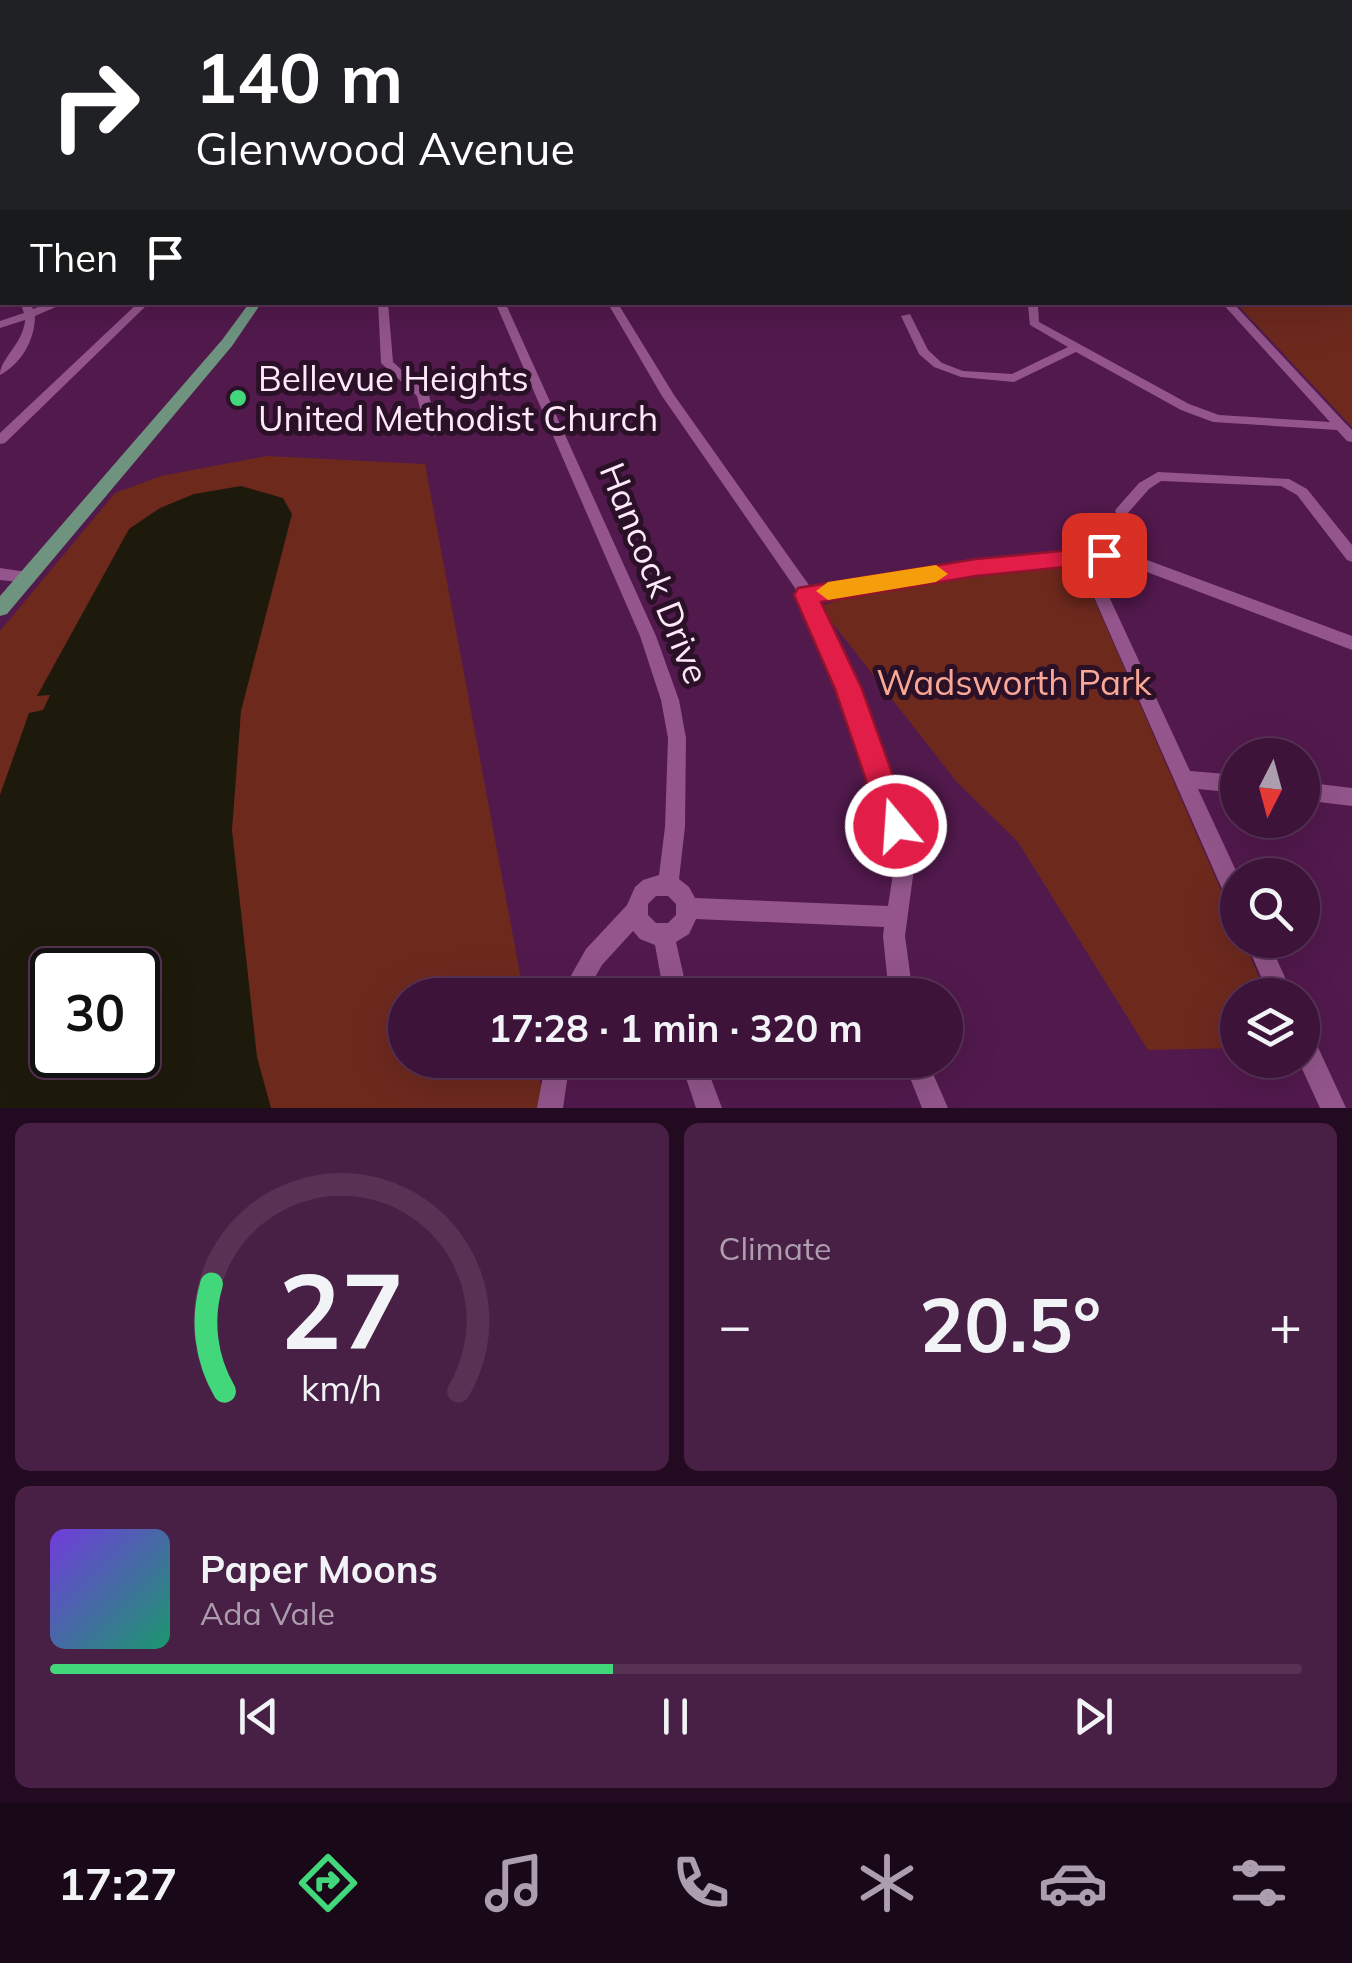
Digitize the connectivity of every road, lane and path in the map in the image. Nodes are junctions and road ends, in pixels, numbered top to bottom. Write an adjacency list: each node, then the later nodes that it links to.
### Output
1 (142, 305): 16 (street)
2 (254, 305): 21 (main road)
3 (383, 305): 14 (street)
4 (501, 305): 30 (street, Hancock Drive)
5 (614, 305): 22 (street)
6 (1229, 305): 13 (street)
7 (1033, 306): 11 (street)
8 (28, 308): 10 (street); 12 (street)
9 (906, 316): 11 (street)
10 (0, 325)
11 (1077, 347): 13 (street)
12 (0, 372)
13 (1341, 426): 15 (street)
14 (432, 433)
15 (1352, 438)
16 (0, 440)
17 (1122, 511): 19 (street)
18 (1083, 556): 22 (street); 24 (street); 25 (street)
19 (1352, 556)
20 (0, 574): 21 (street)
21 (28, 577): 23 (main road)
22 (806, 595): 33 (street)
23 (0, 610)
24 (1352, 643)
25 (1182, 780): 26 (street); 29 (street)
26 (1220, 783)
27 (1320, 793): 28 (street)
28 (1352, 797)
29 (1220, 861)
30 (668, 885): 31 (street); 32 (street)
31 (686, 908): 33 (street); 34 (street)
32 (638, 909): 34 (street); 35 (street)
33 (896, 917): 37 (street)
34 (664, 936): 36 (street)
35 (582, 978)
36 (673, 978)
37 (901, 978)
38 (555, 1078): 42 (street)
39 (698, 1078): 43 (street)
40 (922, 1078): 44 (street)
41 (1319, 1078): 45 (street)
42 (550, 1108)
43 (709, 1108)
44 (935, 1108)
45 (1333, 1108)

